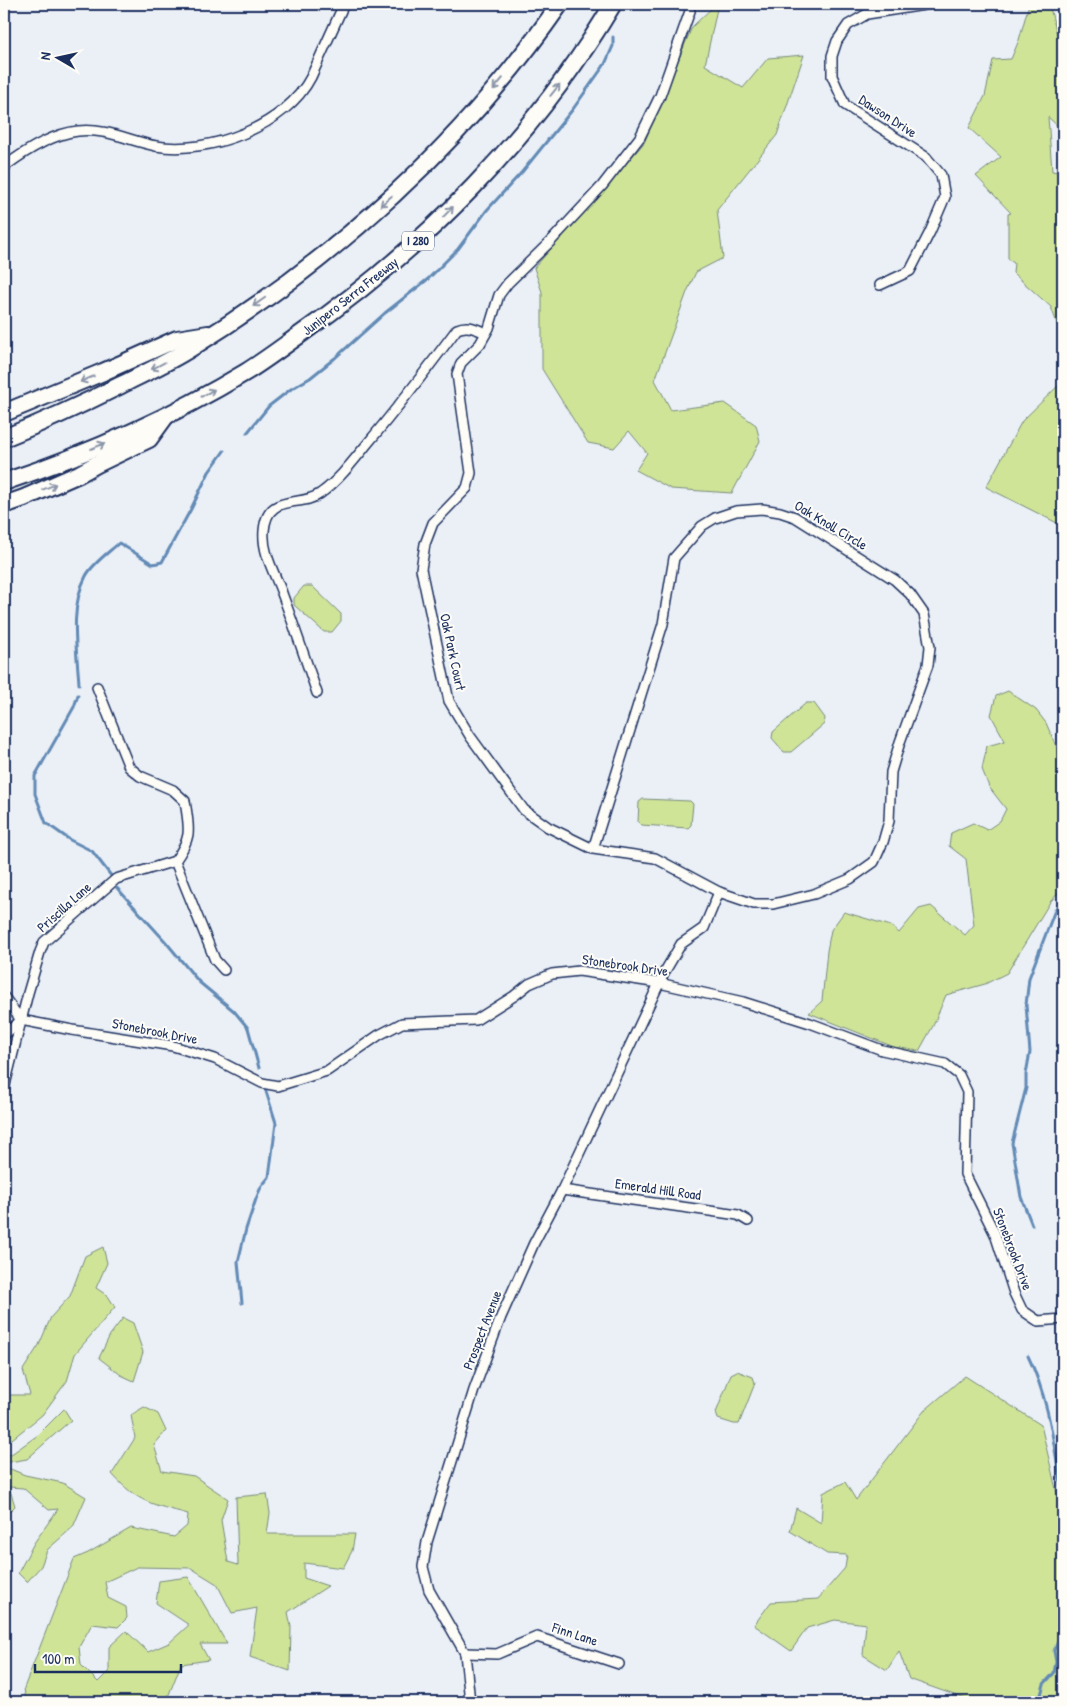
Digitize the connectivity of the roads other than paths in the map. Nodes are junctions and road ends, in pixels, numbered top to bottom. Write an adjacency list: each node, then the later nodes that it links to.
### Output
1 (344, 4): 6 (street)
2 (560, 4): 8 (highway, one-way to 8)
3 (613, 4): 11 (highway, Junipero Serra Freeway / I 280, one-way to 3)
4 (931, 4): 7 (street, Dawson Drive)
5 (690, 11): 9 (street)
6 (4, 167)
7 (880, 285)
8 (215, 333): 10 (highway, one-way to 10); 12 (highway, one-way to 12)
9 (486, 333): 16 (street); 17 (street, Oak Park Court)
10 (4, 413)
11 (165, 417): 13 (highway, Junipero Serra Freeway / I 280, one-way to 11); 14 (highway, one-way to 11)
12 (4, 438)
13 (4, 482)
14 (4, 505)
15 (97, 687): 18 (street)
16 (317, 693)
17 (593, 848): 19 (street, Oak Knoll Circle); 19 (street, Oak Knoll Circle)
18 (175, 861): 20 (street); 23 (street, Priscilla Lane)
19 (719, 892): 21 (street)
20 (224, 970)
21 (659, 983): 23 (street, Stonebrook Drive); 26 (street, Prospect Avenue); 28 (street, Stonebrook Drive)
22 (4, 997): 23 (street)
23 (21, 1020): 24 (street); 25 (street, Priscilla Lane)
24 (4, 1035)
25 (4, 1089)
26 (562, 1190): 27 (street, Emerald Hill Road); 29 (street, Prospect Avenue)
27 (748, 1221)
28 (1062, 1319)
29 (465, 1653): 30 (street, Finn Lane); 31 (street, Prospect Avenue)
30 (619, 1664)
31 (470, 1702)

